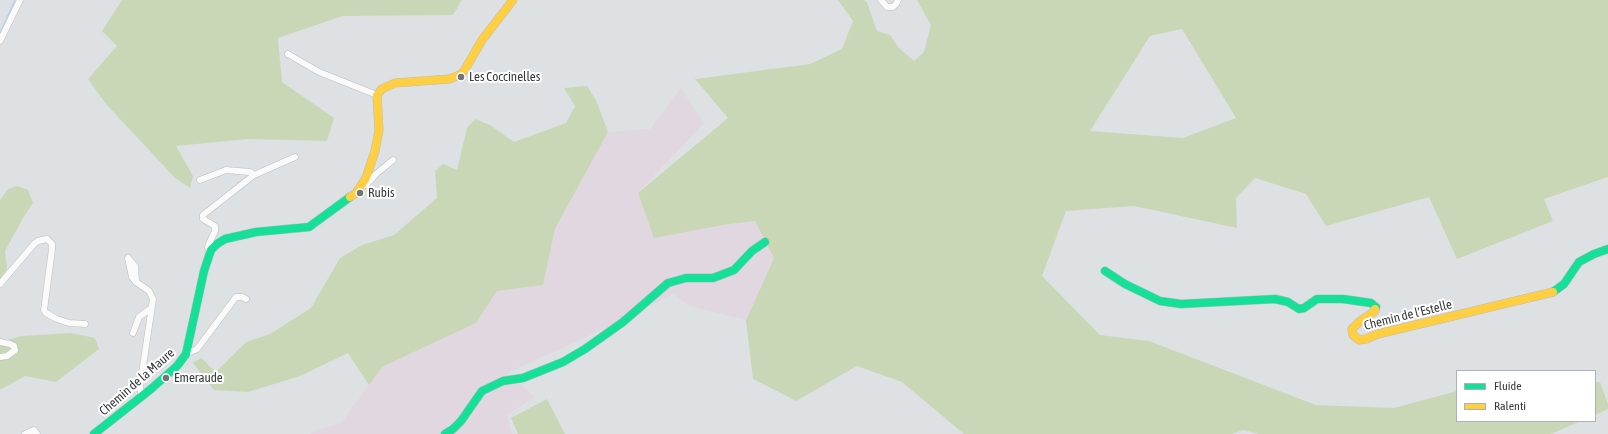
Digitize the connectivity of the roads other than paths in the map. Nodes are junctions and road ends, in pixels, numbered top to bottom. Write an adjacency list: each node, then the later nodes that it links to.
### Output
1 (20, 0): 5 (street)
2 (513, 0): 7 (street)
3 (881, 0): 4 (street)
4 (898, 0)
5 (0, 41)
6 (288, 54): 7 (street)
7 (377, 95): 12 (street)
8 (295, 157): 10 (street, Chemin de la Maure)
9 (393, 160): 12 (street)
10 (254, 175): 11 (street); 15 (street, Chemin de la Maure)
11 (200, 180)
12 (361, 187): 15 (street)
13 (765, 242): 30 (street)
14 (1608, 249): 16 (street, Chemin de l'Estelle)
15 (211, 250): 24 (street, Chemin de la Maure)
16 (1105, 271)
17 (136, 282): 20 (street)
18 (0, 284): 21 (street)
19 (246, 299): 24 (street)
20 (150, 308): 22 (street); 26 (street)
21 (85, 324)
22 (132, 333)
23 (0, 342): 25 (street)
24 (186, 354): 26 (street, Chemin de la Maure)
25 (0, 357)
26 (142, 396): 29 (street, Chemin de la Maure)
27 (24, 434): 28 (street)
28 (37, 434)
29 (94, 434)
30 (445, 434)

